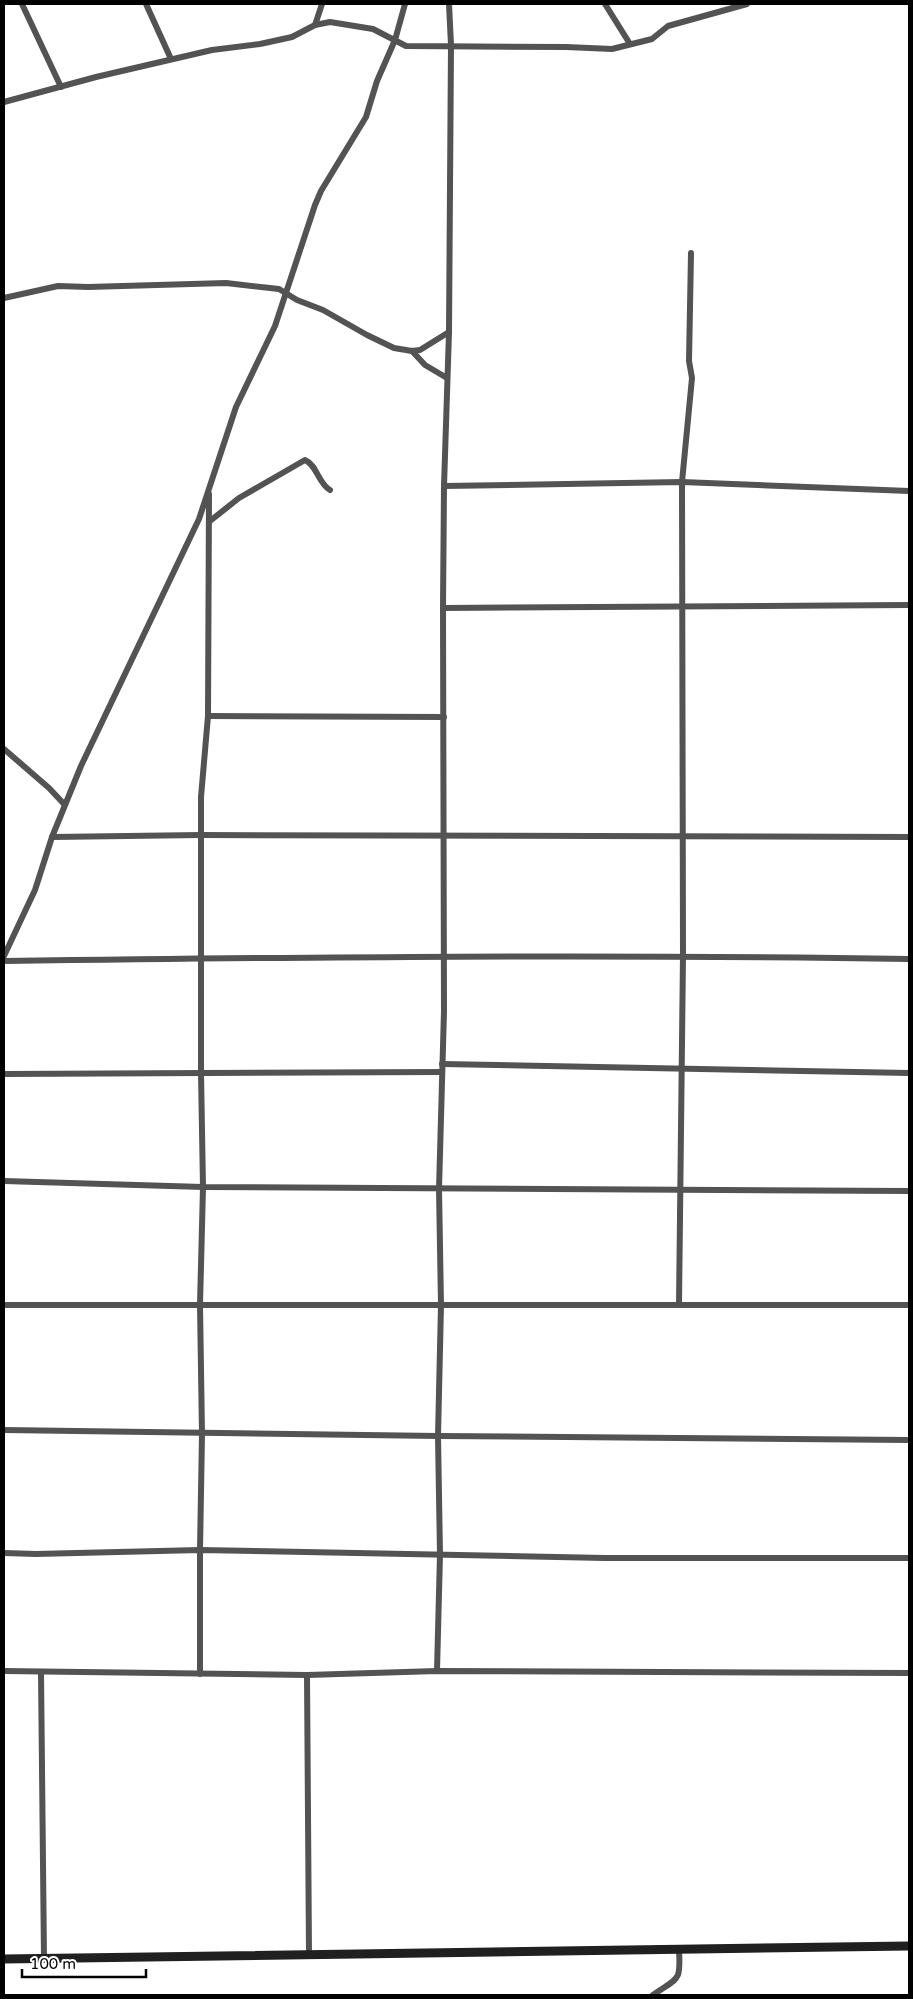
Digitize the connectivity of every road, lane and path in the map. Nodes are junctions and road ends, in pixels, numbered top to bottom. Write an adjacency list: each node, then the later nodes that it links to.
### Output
1 (22, 4): 13 (street)
2 (146, 4): 12 (street)
3 (322, 4): 8 (street)
4 (405, 4): 9 (street)
5 (449, 4): 11 (street)
6 (605, 4): 10 (street)
7 (746, 4): 10 (street)
8 (315, 24): 9 (street); 12 (street)
9 (395, 40): 11 (street); 16 (street)
10 (630, 44): 11 (street)
11 (451, 45): 18 (street)
12 (171, 59): 13 (street)
13 (61, 87): 14 (street)
14 (4, 102)
15 (691, 253): 21 (street)
16 (286, 292): 17 (street); 19 (street); 25 (street)
17 (4, 298)
18 (449, 332): 19 (street); 20 (street)
19 (412, 351): 20 (street)
20 (447, 378): 22 (street)
21 (682, 482): 22 (street); 24 (street); 28 (street)
22 (444, 486): 29 (street)
23 (330, 490): 26 (street)
24 (909, 491)
25 (209, 494): 26 (street); 33 (street)
26 (210, 521): 30 (street)
27 (909, 605): 28 (street)
28 (682, 607): 29 (street); 37 (street)
29 (442, 608): 31 (street)
30 (208, 716): 31 (street); 34 (street)
31 (444, 717): 35 (street)
32 (4, 750): 33 (street)
33 (64, 804): 36 (street)
34 (201, 835): 35 (street); 36 (street); 42 (street)
35 (443, 836): 37 (street); 41 (street)
36 (52, 837): 40 (street)
37 (682, 837): 38 (street); 39 (street)
38 (909, 837)
39 (683, 955): 41 (street); 43 (street); 46 (street)
40 (4, 956)
41 (444, 956): 42 (street); 45 (street)
42 (201, 958): 44 (street); 48 (street)
43 (909, 959)
44 (4, 961)
45 (442, 1064): 46 (street); 47 (street)
46 (681, 1067): 49 (street); 54 (street)
47 (442, 1072): 48 (street); 53 (street)
48 (201, 1073): 50 (street); 52 (street)
49 (909, 1073)
50 (4, 1074)
51 (4, 1181): 52 (street)
52 (203, 1187): 53 (street); 58 (street)
53 (439, 1189): 54 (street); 59 (street)
54 (680, 1190): 55 (street); 56 (street)
55 (909, 1191)
56 (679, 1304): 59 (street); 60 (street)
57 (4, 1305): 58 (street)
58 (200, 1305): 59 (street); 62 (street)
59 (441, 1305): 63 (street)
60 (909, 1305)
61 (4, 1430): 62 (street)
62 (202, 1434): 63 (street); 65 (street)
63 (438, 1436): 64 (street); 67 (street)
64 (909, 1440)
65 (200, 1550): 66 (street); 67 (street); 73 (street)
66 (4, 1553)
67 (440, 1554): 68 (street); 70 (street)
68 (909, 1558)
69 (4, 1671): 71 (street)
70 (437, 1671): 72 (street); 74 (street)
71 (41, 1672): 73 (street); 79 (street)
72 (909, 1673)
73 (200, 1674): 74 (street)
74 (307, 1675): 77 (street)
75 (909, 1946): 76 (main road)
76 (679, 1950): 77 (main road); 80 (street)
77 (309, 1954): 79 (main road)
78 (4, 1959): 79 (main road)
79 (44, 1959)
80 (653, 1995)

